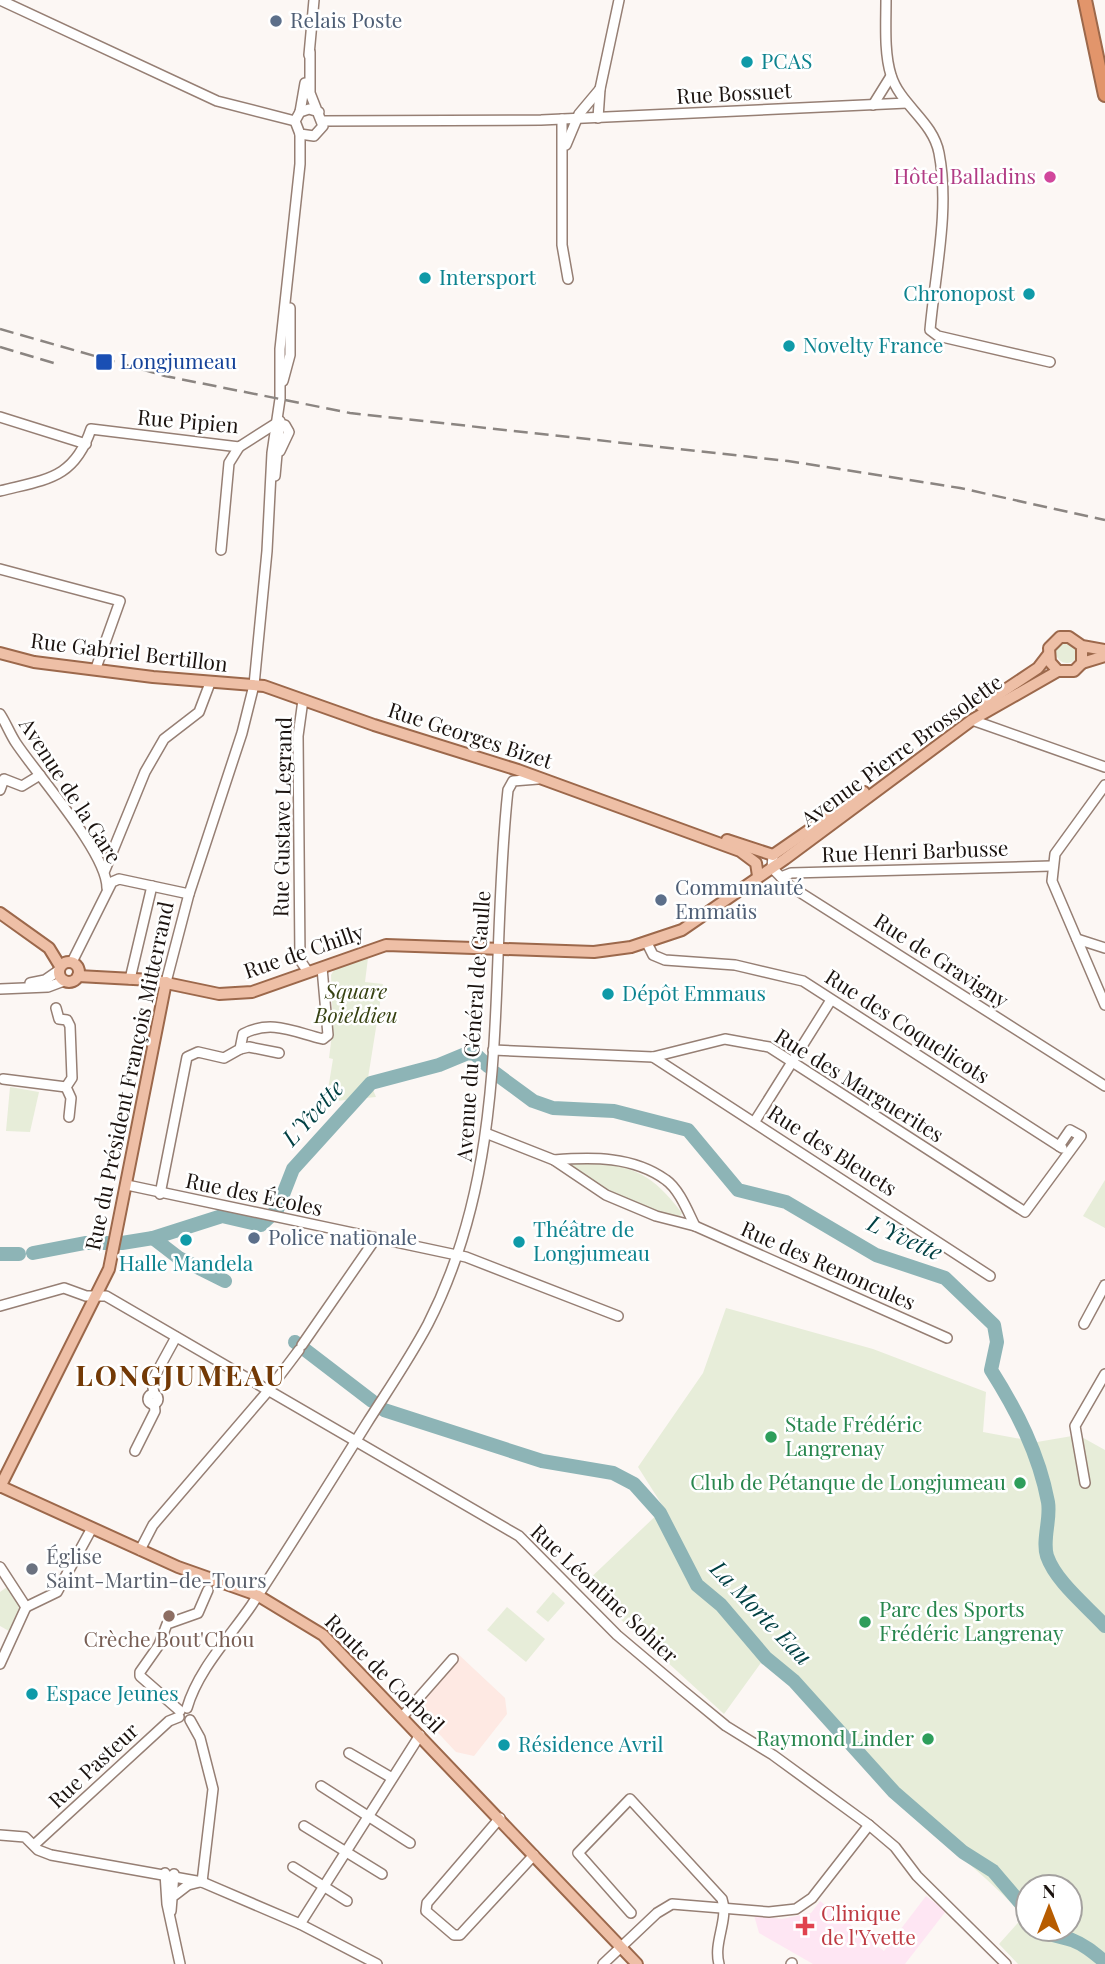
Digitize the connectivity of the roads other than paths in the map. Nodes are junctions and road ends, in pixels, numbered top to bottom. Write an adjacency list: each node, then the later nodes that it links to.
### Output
1 (314, 0): 6 (street)
2 (619, 0): 8 (street)
3 (886, 0): 7 (street)
4 (1085, 0): 9 (highway)
5 (0, 1): 17 (street)
6 (310, 52): 12 (street); 13 (street)
7 (891, 76): 10 (street); 11 (street)
8 (600, 89): 14 (street); 15 (street)
9 (1105, 95)
10 (907, 103): 11 (street, Rue Bossuet); 23 (street)
11 (873, 105): 15 (street, Rue Bossuet)
12 (300, 112): 13 (street); 17 (street)
13 (321, 117): 16 (street, Rue Bossuet); 19 (street)
14 (577, 118): 15 (street, Rue Bossuet); 16 (street, Rue Bossuet); 20 (street)
15 (598, 118)
16 (562, 119): 20 (street)
17 (295, 121): 18 (street)
18 (300, 134): 19 (street); 21 (street, Rue du Président François Mitterrand)
19 (314, 136): 21 (street)
20 (564, 150): 22 (street)
21 (300, 164): 25 (street, Rue du Président François Mitterrand)
22 (569, 279)
23 (1050, 362)
24 (0, 417): 27 (street)
25 (278, 417): 26 (street, Rue Pipien); 40 (street, Rue du Président François Mitterrand)
26 (239, 447): 27 (street, Rue Pipien); 29 (street)
27 (84, 448): 28 (street)
28 (0, 491)
29 (221, 550)
30 (0, 569): 37 (street)
31 (1082, 646): 32 (main road, Avenue Pierre Brossolette); 34 (main road, Avenue Pierre Brossolette); 36 (main road)
32 (1105, 650)
33 (0, 653): 37 (main road, Rue Gabriel Bertillon)
34 (1048, 655): 38 (main road); 50 (main road, Avenue Pierre Brossolette)
35 (1105, 656): 36 (main road, Avenue Pierre Brossolette)
36 (1082, 663): 38 (main road, Avenue Pierre Brossolette)
37 (96, 668): 39 (main road, Rue Gabriel Bertillon)
38 (1058, 671): 43 (main road, Avenue Pierre Brossolette)
39 (210, 683): 40 (main road, Rue Gabriel Bertillon); 53 (street)
40 (254, 685): 41 (main road, Rue Georges Bizet); 58 (street, Rue du Président François Mitterrand)
41 (303, 700): 46 (main road, Rue Georges Bizet); 66 (street, Rue Gustave Legrand)
42 (1, 717): 45 (street, Avenue de la Gare)
43 (972, 719): 44 (street); 52 (main road, Avenue Pierre Brossolette)
44 (1105, 766)
45 (40, 775): 48 (street); 53 (street, Avenue de la Gare)
46 (540, 779): 49 (main road, Rue Georges Bizet); 63 (street, Avenue du Général de Gaulle)
47 (1105, 785): 51 (street)
48 (0, 790)
49 (674, 826): 50 (main road, Rue Georges Bizet); 54 (main road, Rue Georges Bizet)
50 (773, 855): 52 (street)
51 (1051, 866): 55 (street, Rue Henri Barbusse); 60 (street)
52 (772, 867): 54 (main road, Avenue Pierre Brossolette); 55 (street, Rue de Gravigny)
53 (105, 870): 57 (street, Avenue de la Gare)
54 (758, 876): 61 (main road, Avenue Pierre Brossolette)
55 (781, 877): 79 (street, Rue de Gravigny)
56 (152, 886): 57 (street); 58 (street); 67 (street)
57 (107, 888): 64 (street)
58 (189, 894): 68 (street, Rue du Président François Mitterrand)
59 (0, 913): 64 (main road)
60 (1077, 939): 62 (street); 71 (street)
61 (647, 943): 63 (main road, Rue de Chilly); 70 (street, Rue des Coquelicots)
62 (1105, 948)
63 (498, 949): 65 (main road, Rue de Chilly); 74 (street, Avenue du Général de Gaulle)
64 (65, 968): 67 (main road, Rue de Chilly); 69 (street)
65 (322, 968): 66 (main road, Rue de Chilly); 73 (street)
66 (309, 972): 68 (main road, Rue de Chilly)
67 (130, 979): 68 (main road, Rue de Chilly)
68 (166, 982): 87 (main road, Rue du Président François Mitterrand)
69 (0, 987)
70 (831, 1000): 77 (street); 84 (street, Rue des Coquelicots)
71 (1105, 1005)
72 (55, 1008): 80 (street)
73 (240, 1049): 75 (street); 88 (street)
74 (493, 1050): 76 (street, Rue des Marguerites); 83 (street, Avenue du Général de Gaulle)
75 (279, 1053)
76 (653, 1057): 77 (street, Rue des Marguerites); 82 (street, Rue des Bleuets)
77 (794, 1062): 82 (street); 85 (street, Rue des Marguerites)
78 (4, 1079): 80 (street)
79 (1105, 1086)
80 (66, 1087): 81 (street)
81 (69, 1117)
82 (755, 1121): 92 (street, Rue des Bleuets)
83 (488, 1134): 86 (street, Rue des Renoncules); 91 (street, Avenue du Général de Gaulle)
84 (1059, 1146): 85 (street, Rue des Coquelicots); 85 (street)
85 (1069, 1152)
86 (554, 1160): 89 (street, Rue des Renoncules); 89 (street, Rue des Renoncules)
87 (127, 1185): 88 (street, Rue des Écoles); 94 (main road, Rue du Président François Mitterrand)
88 (160, 1194): 90 (street, Rue des Écoles)
89 (695, 1226): 99 (street, Rue des Renoncules)
90 (376, 1238): 91 (street, Rue des Écoles); 101 (street)
91 (457, 1255): 96 (street, Rue des Écoles); 102 (street, Avenue du Général de Gaulle)
92 (990, 1276)
93 (1105, 1285): 97 (street)
94 (93, 1297): 95 (street, Rue Léontine Sohier); 98 (street, Rue Léontine Sohier); 105 (main road, Rue du Président François Mitterrand)
95 (0, 1306)
96 (618, 1316)
97 (1084, 1324)
98 (176, 1337): 101 (street, Rue Léontine Sohier); 103 (street)
99 (947, 1338)
100 (1105, 1374): 104 (street)
101 (268, 1391): 102 (street, Rue Léontine Sohier); 107 (street)
102 (356, 1440): 110 (street, Avenue du Général de Gaulle); 122 (street, Rue Léontine Sohier)
103 (135, 1451)
104 (1085, 1483)
105 (0, 1486): 106 (main road, Route de Corbeil)
106 (92, 1528): 107 (main road, Route de Corbeil); 111 (street)
107 (140, 1550): 110 (main road, Route de Corbeil)
108 (0, 1567): 111 (street)
109 (208, 1590): 114 (street)
110 (257, 1595): 114 (street, Rue Pasteur); 115 (main road, Route de Corbeil)
111 (26, 1607): 113 (street)
112 (453, 1659): 115 (street)
113 (0, 1664)
114 (182, 1712): 126 (street, Rue Pasteur); 132 (street)
115 (402, 1717): 116 (main road, Route de Corbeil)
116 (420, 1735): 118 (street); 121 (main road, Route de Corbeil)
117 (349, 1752): 118 (street)
118 (392, 1778): 120 (street)
119 (321, 1786): 120 (street)
120 (367, 1816): 125 (street); 127 (street)
121 (500, 1818): 128 (main road, Route de Corbeil); 128 (street)
122 (869, 1825): 136 (street); 146 (street, Rue Léontine Sohier)
123 (304, 1826): 127 (street)
124 (0, 1835): 126 (street)
125 (410, 1843)
126 (34, 1844): 130 (street)
127 (344, 1851): 131 (street); 133 (street)
128 (534, 1855): 140 (main road, Route de Corbeil)
129 (293, 1867): 133 (street)
130 (170, 1874): 132 (street); 134 (street); 137 (street)
131 (382, 1874)
132 (202, 1882): 134 (street); 139 (street)
133 (323, 1885): 135 (street); 139 (street)
134 (175, 1895): 137 (street)
135 (347, 1901)
136 (724, 1908): 138 (street); 140 (street); 145 (street)
137 (170, 1913): 141 (street)
138 (631, 1913)
139 (300, 1924): 142 (street)
140 (621, 1946): 143 (street); 144 (main road, Route de Corbeil)
141 (180, 1964)
142 (377, 1964)
143 (603, 1964)
144 (637, 1964)
145 (719, 1964)
146 (1006, 1964)

